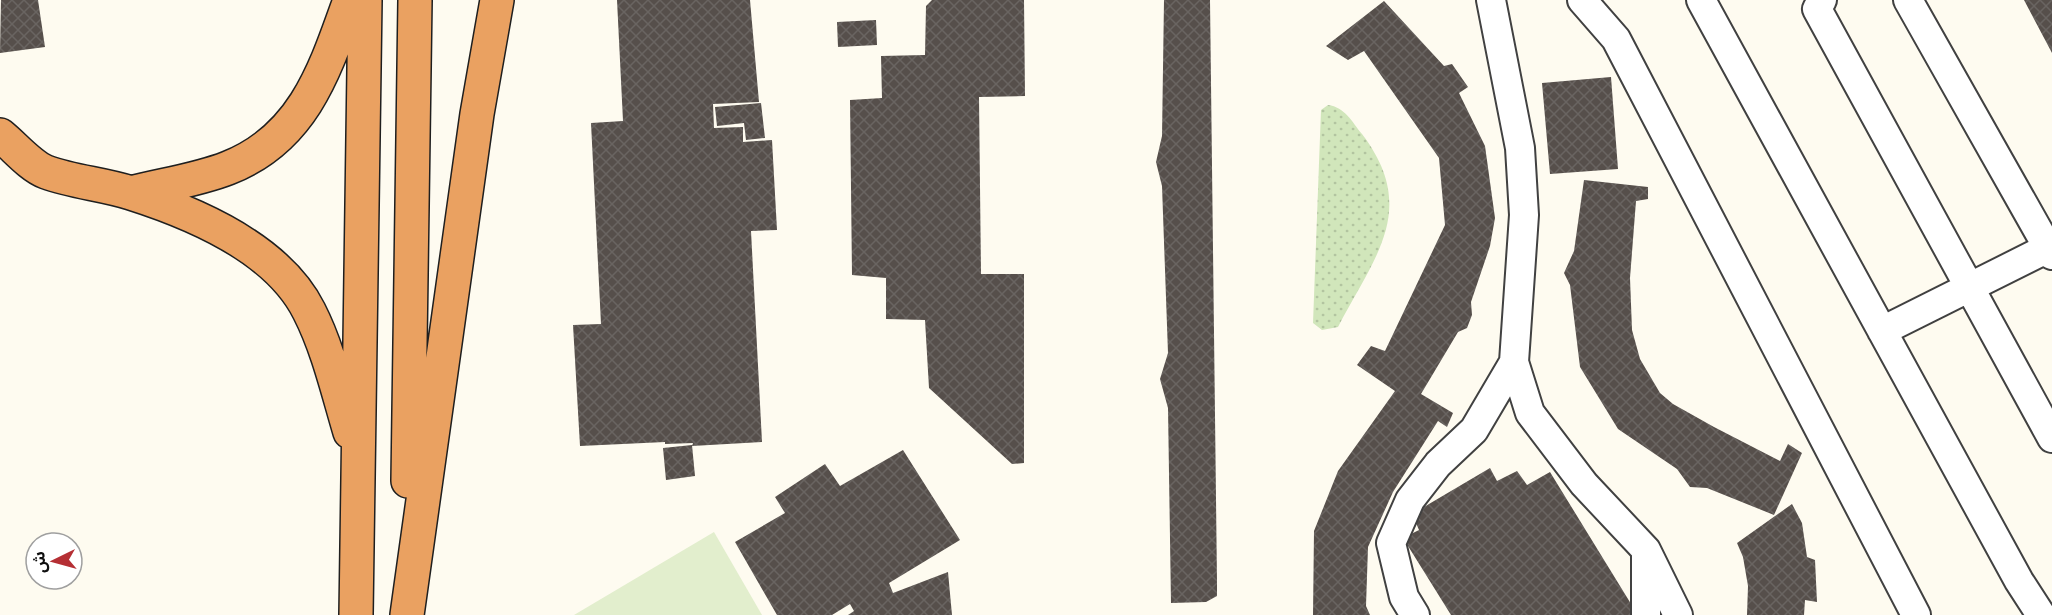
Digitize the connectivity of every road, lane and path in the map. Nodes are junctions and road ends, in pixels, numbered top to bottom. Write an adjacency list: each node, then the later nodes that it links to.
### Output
1 (350, 0): 11 (highway)
2 (364, 0): 19 (highway)
3 (415, 0): 22 (highway)
4 (497, 0): 22 (highway)
5 (1491, 0): 15 (lane)
6 (1582, 0): 26 (lane)
7 (1701, 0): 14 (lane)
8 (1822, 0): 13 (lane)
9 (1908, 0): 12 (lane)
10 (0, 135): 11 (highway)
11 (130, 193): 19 (highway)
12 (2050, 252): 13 (lane)
13 (1969, 288): 14 (lane); 18 (lane)
14 (1882, 331): 27 (lane)
15 (1514, 362): 16 (lane); 17 (lane)
16 (1530, 413): 17 (lane); 20 (lane)
17 (1474, 430): 23 (lane)
18 (2052, 438)
19 (359, 464): 21 (highway)
20 (1646, 550): 24 (lane); 25 (lane)
21 (356, 615)
22 (407, 615)
23 (1415, 615)
24 (1646, 615)
25 (1678, 615)
26 (1916, 615)
27 (2042, 615)

